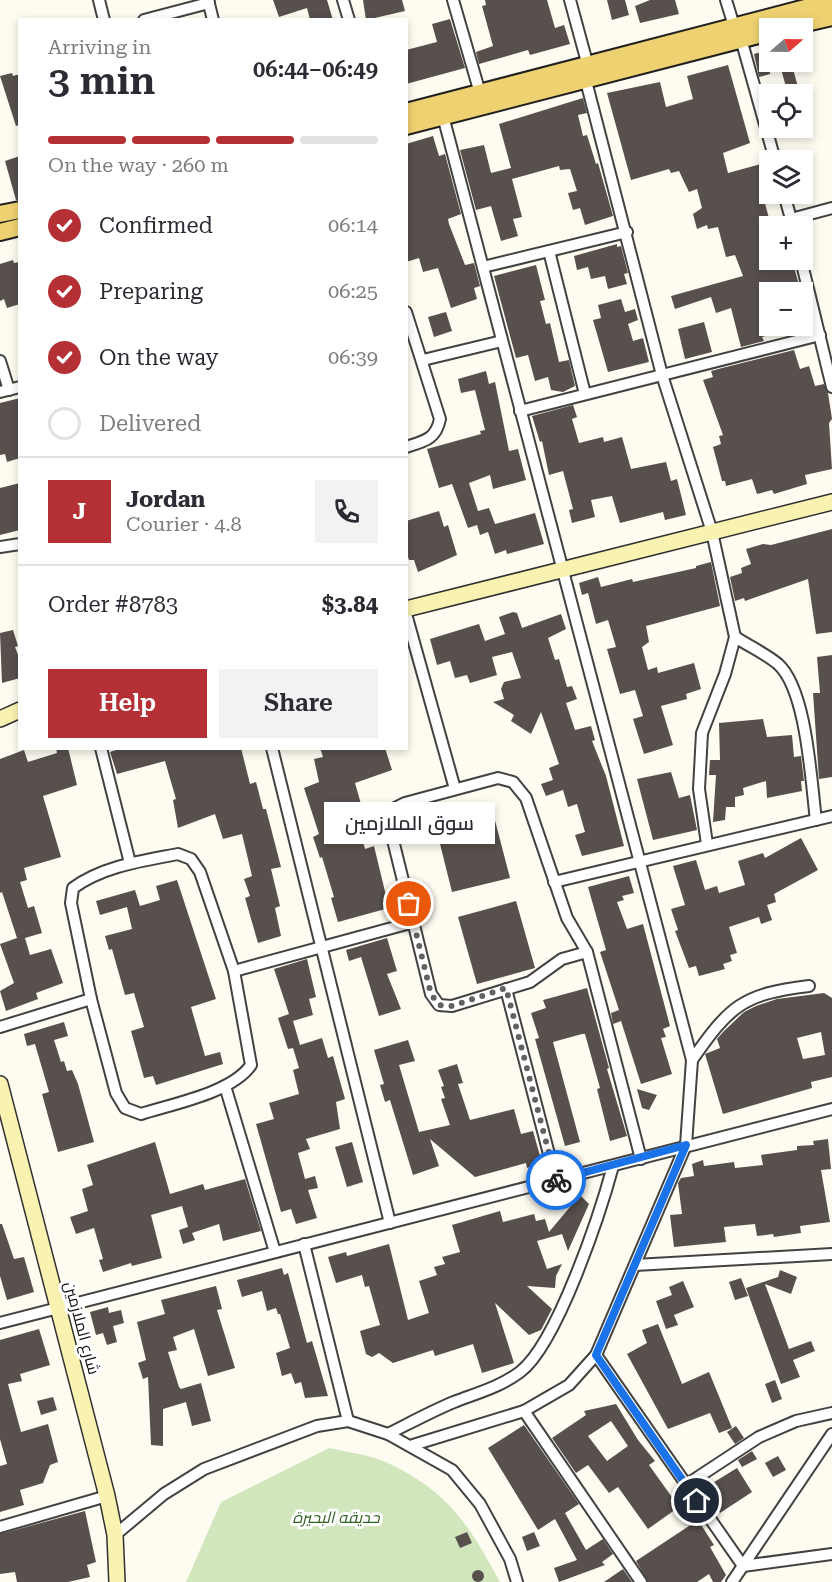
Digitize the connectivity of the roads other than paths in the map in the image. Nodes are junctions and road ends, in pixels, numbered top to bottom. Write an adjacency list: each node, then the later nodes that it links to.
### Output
1 (99, 0): 8 (street)
2 (343, 0): 11 (street)
3 (453, 0): 17 (street)
4 (570, 0): 16 (street)
5 (726, 0): 15 (street)
6 (832, 1): 15 (main road)
7 (209, 2): 9 (street); 10 (street)
8 (104, 18)
9 (151, 18)
10 (213, 18)
11 (348, 18)
12 (832, 18): 13 (main road)
13 (813, 22)
14 (759, 32): 15 (main road)
15 (737, 33): 16 (main road); 21 (street)
16 (587, 73): 17 (main road); 19 (main road); 28 (street)
17 (480, 93): 18 (main road)
18 (408, 111)
19 (443, 116): 20 (main road); 30 (street)
20 (408, 125)
21 (772, 150)
22 (832, 208): 25 (street)
23 (18, 210): 24 (main road)
24 (0, 214)
25 (811, 216)
26 (18, 228): 27 (main road)
27 (0, 232)
28 (627, 232): 29 (street); 37 (street)
29 (549, 251): 30 (street); 40 (street)
30 (483, 267): 34 (street)
31 (804, 270): 33 (street)
32 (408, 318): 35 (street)
33 (820, 335): 37 (street); 38 (street)
34 (502, 341): 35 (street); 41 (street)
35 (423, 360): 42 (street)
36 (0, 361): 39 (street)
37 (662, 375): 40 (street); 44 (street)
38 (832, 387)
39 (9, 390)
40 (585, 394): 41 (street)
41 (520, 411): 47 (street)
42 (408, 446)
43 (832, 502): 44 (street)
44 (711, 532): 47 (street); 50 (street)
45 (18, 544): 46 (street)
46 (0, 547)
47 (561, 571): 48 (street); 60 (street)
48 (408, 610)
49 (408, 618): 55 (street)
50 (735, 637): 57 (street); 58 (street)
51 (12, 710): 52 (street)
52 (0, 719)
53 (101, 750): 59 (street)
54 (273, 750): 63 (street)
55 (455, 789): 61 (street); 62 (street)
56 (832, 816): 57 (street)
57 (816, 820): 58 (street)
58 (707, 844): 60 (street)
59 (129, 863): 65 (street); 68 (street)
60 (640, 864): 61 (street); 70 (street)
61 (554, 882): 64 (street)
62 (414, 922): 63 (street); 67 (street)
63 (323, 949): 65 (street); 78 (street)
64 (587, 952): 67 (street); 75 (street)
65 (234, 971): 72 (street)
66 (809, 986): 70 (street)
67 (506, 988): 77 (street)
68 (91, 999): 69 (street); 72 (street)
69 (0, 1027)
70 (692, 1060): 74 (street)
71 (0, 1084): 83 (street, شارع الملازمين)
72 (225, 1086): 80 (street)
73 (832, 1109): 74 (street)
74 (686, 1145): 75 (street); 82 (street)
75 (641, 1159): 76 (street)
76 (613, 1166): 77 (street); 89 (street)
77 (556, 1181): 78 (street)
78 (390, 1223): 79 (street)
79 (304, 1244): 80 (street); 88 (street)
80 (274, 1252): 83 (street)
81 (832, 1254): 82 (street)
82 (635, 1265): 85 (street)
83 (58, 1308): 84 (street); 93 (street, شارع الملازمين)
84 (0, 1323)
85 (596, 1355): 86 (street); 92 (street)
86 (524, 1412): 91 (street); 100 (street)
87 (832, 1413): 92 (street)
88 (348, 1421): 89 (street); 95 (street)
89 (388, 1434): 91 (street)
90 (832, 1434): 97 (street)
91 (413, 1445): 99 (street)
92 (686, 1485): 97 (street)
93 (107, 1496): 94 (street); 95 (street, شارع الملازمين)
94 (0, 1527)
95 (115, 1535): 98 (street, شارع الملازمين)
96 (832, 1554): 97 (street)
97 (743, 1566): 101 (street)
98 (117, 1582)
99 (518, 1582)
100 (641, 1582)
101 (732, 1582)

